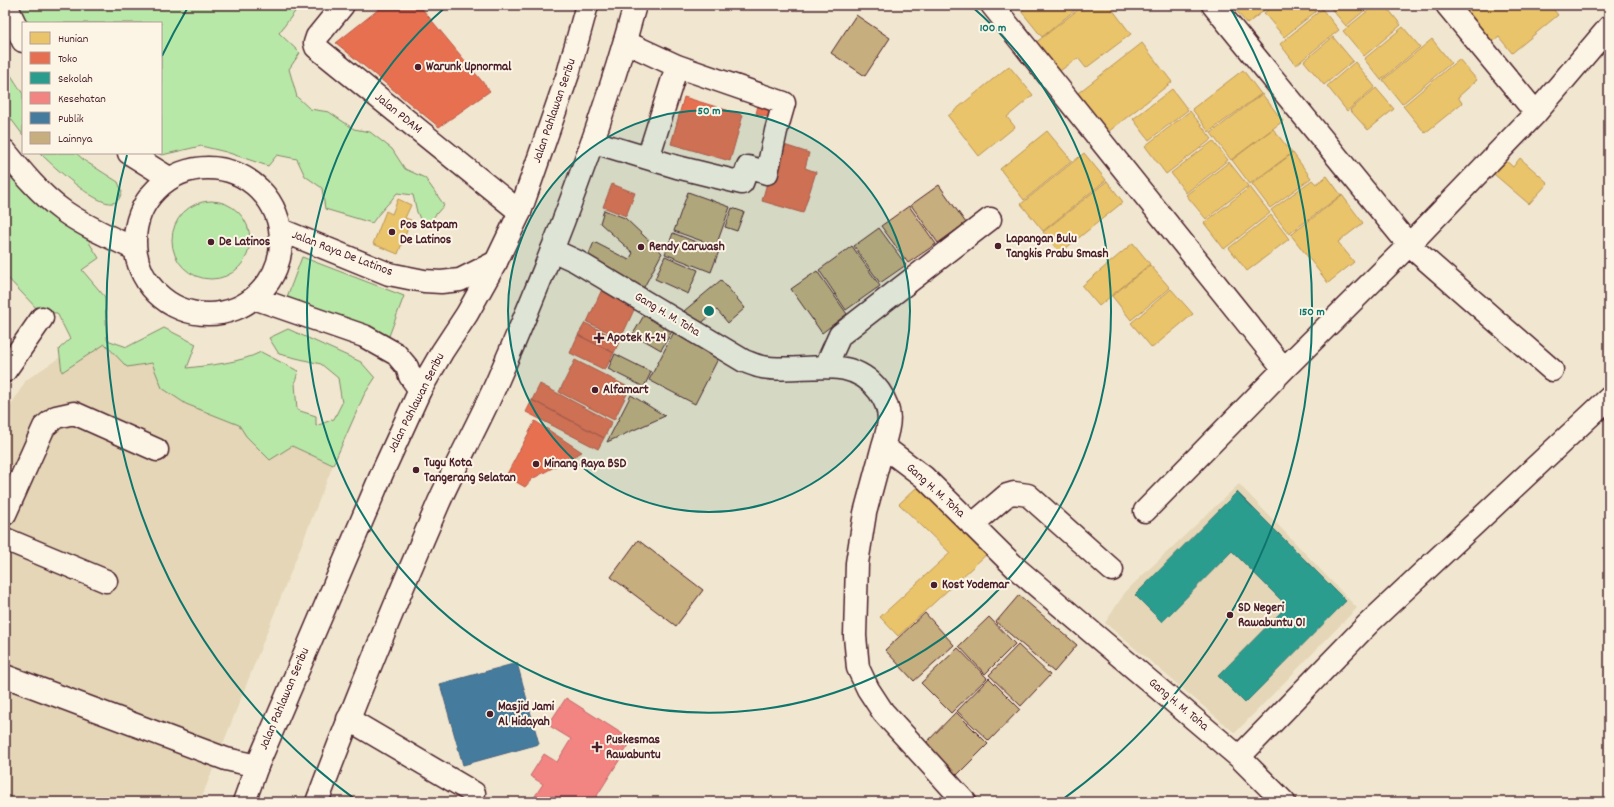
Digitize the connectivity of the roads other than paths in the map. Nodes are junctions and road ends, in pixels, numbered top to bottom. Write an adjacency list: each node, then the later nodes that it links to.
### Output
1 (6, 5): 9 (street)
2 (343, 5): 18 (street, Jalan PDAM)
3 (635, 5): 10 (street)
4 (992, 5): 28 (street)
5 (1213, 5): 21 (street)
6 (1447, 5): 12 (street)
7 (585, 7): 18 (street, Jalan Pahlawan Seribu)
8 (1609, 28): 12 (street)
9 (22, 39)
10 (625, 42): 11 (street); 13 (street)
11 (677, 66): 16 (street); 16 (street)
12 (1536, 112): 21 (street)
13 (594, 142): 16 (street); 23 (street)
14 (5, 151): 22 (street)
15 (131, 154): 17 (street)
16 (648, 158)
17 (169, 178): 20 (street, Jalan Raya De Latinos); 22 (street, Jalan Raya De Latinos)
18 (520, 212): 24 (street, Jalan Pahlawan Seribu)
19 (990, 219): 27 (street)
20 (281, 230): 24 (street, Jalan Raya De Latinos); 25 (street, Jalan Raya De Latinos)
21 (1409, 245): 28 (street); 29 (street)
22 (135, 249): 25 (street, Jalan Raya De Latinos)
23 (552, 250): 27 (street, Gang H. M. Toha); 42 (street)
24 (496, 262): 31 (street, Jalan Pahlawan Seribu)
25 (254, 298): 31 (street)
26 (42, 318): 30 (street)
27 (826, 366): 33 (street, Gang H. M. Toha)
28 (1284, 369): 35 (street)
29 (1552, 370)
30 (5, 371)
31 (420, 390): 44 (street, Jalan Pahlawan Seribu)
32 (1609, 398): 43 (street)
33 (883, 446): 37 (street, Gang H. M. Toha); 48 (street)
34 (157, 450): 36 (street)
35 (1145, 511)
36 (5, 514)
37 (972, 525): 39 (street); 43 (street, Gang H. M. Toha)
38 (5, 539): 40 (street)
39 (1112, 570)
40 (106, 581)
41 (5, 676): 44 (street)
42 (348, 719): 45 (street); 47 (street)
43 (1239, 757): 49 (street, Gang H. M. Toha)
44 (257, 766): 46 (street, Jalan Pahlawan Seribu)
45 (474, 793)
46 (244, 802)
47 (316, 802)
48 (965, 802)
49 (1284, 802)

